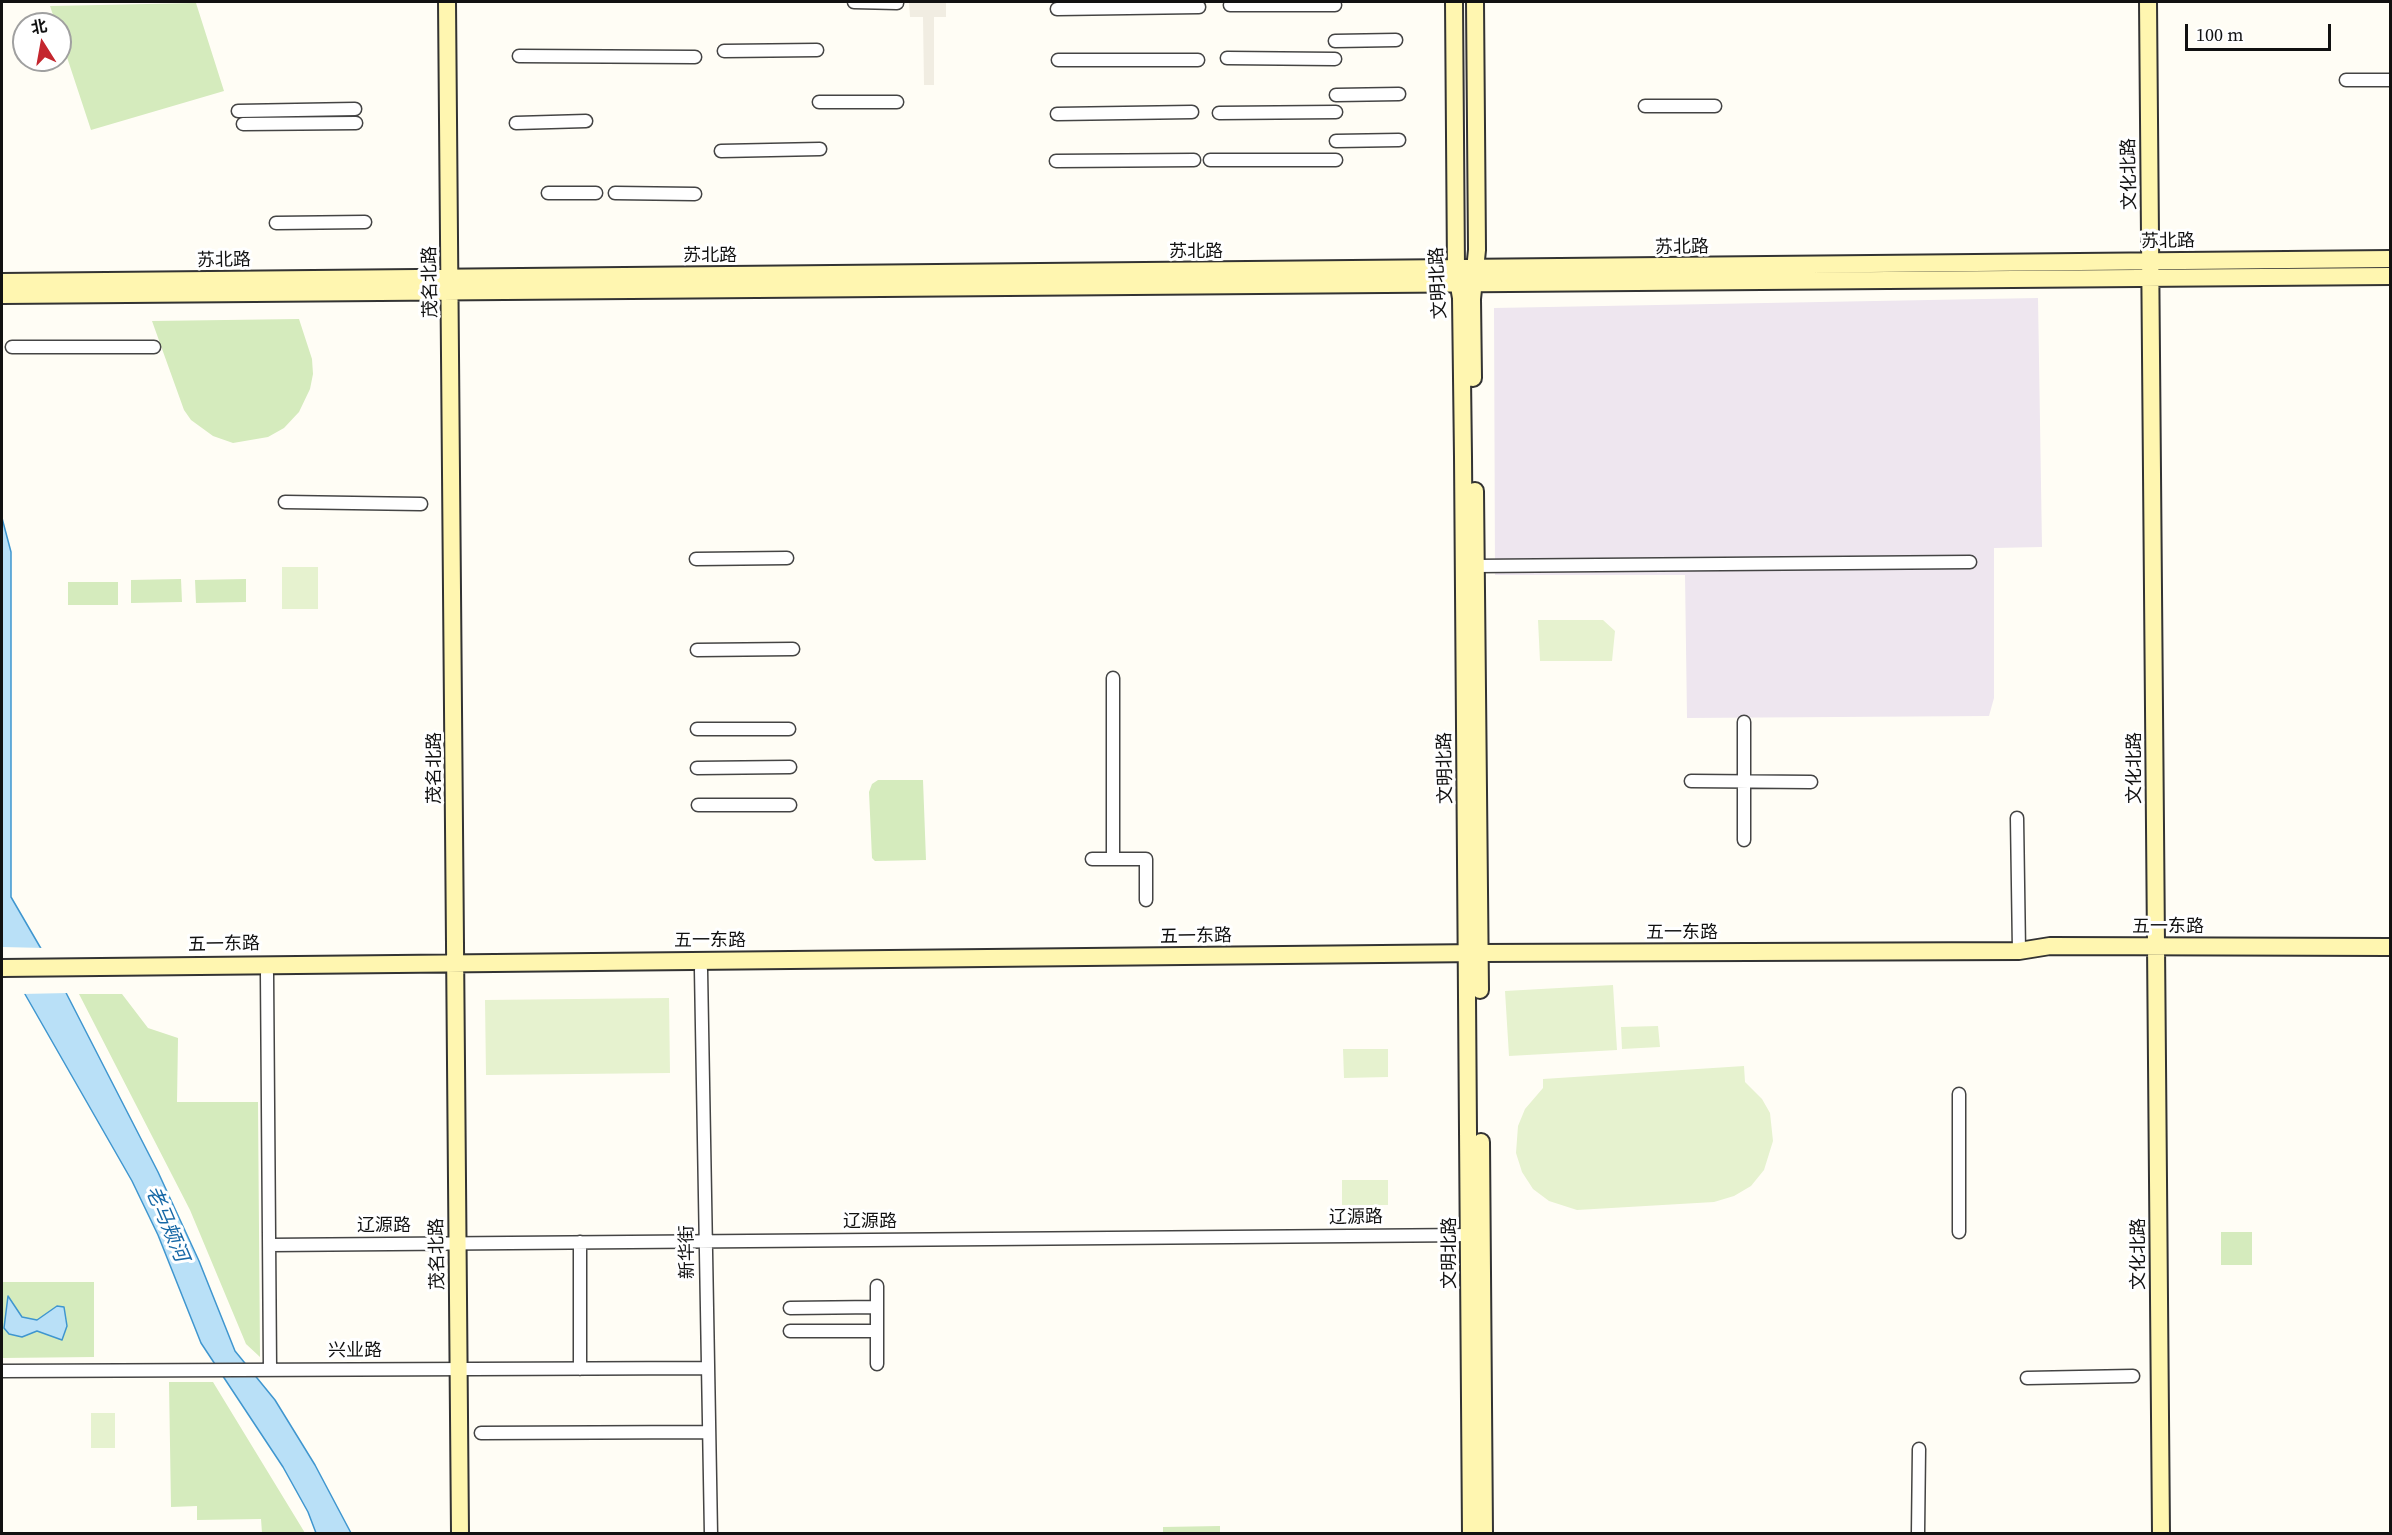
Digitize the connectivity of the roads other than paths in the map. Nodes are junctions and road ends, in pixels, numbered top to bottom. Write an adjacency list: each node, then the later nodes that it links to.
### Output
1 (447, 2): 59 (street, 茂名北路)
2 (854, 2): 7 (street)
3 (1454, 2): 56 (street, 文明北路)
4 (1475, 2): 56 (street, 文明北路)
5 (2148, 2): 55 (street, 文化北路)
6 (2158, 2): 55 (street, 文化北路)
7 (897, 3)
8 (1335, 4): 9 (street)
9 (1230, 5)
10 (1199, 7): 11 (street)
11 (1057, 9)
12 (1396, 40): 13 (street)
13 (1335, 41)
14 (817, 50): 15 (street)
15 (724, 51)
16 (519, 56): 17 (street)
17 (695, 57)
18 (1227, 58): 19 (street)
19 (1335, 59)
20 (1058, 60): 21 (street)
21 (1198, 60)
22 (2391, 80): 23 (street)
23 (2346, 81)
24 (1399, 94): 25 (street)
25 (1336, 95)
26 (819, 102): 27 (street)
27 (897, 102)
28 (1645, 105): 29 (street)
29 (1716, 106)
30 (355, 110): 31 (street)
31 (238, 111)
32 (1192, 112): 35 (street)
33 (1336, 112): 34 (street)
34 (1219, 113)
35 (1057, 114)
36 (586, 121): 38 (street)
37 (356, 123): 39 (street)
38 (516, 123)
39 (243, 124)
40 (1399, 140): 41 (street)
41 (1336, 141)
42 (820, 149): 43 (street)
43 (721, 151)
44 (1194, 160): 47 (street)
45 (1210, 160): 46 (street)
46 (1336, 160)
47 (1056, 161)
48 (548, 192): 49 (street)
49 (596, 193)
50 (615, 193): 51 (street)
51 (695, 194)
52 (365, 222): 53 (street)
53 (276, 224)
54 (2391, 259): 55 (street, 苏北路)
55 (2155, 270): 56 (street, 苏北路); 57 (street, 苏北路); 89 (street, 文化北路)
56 (1466, 276): 59 (street, 苏北路); 68 (street, 文明北路); 91 (street, 文明北路)
57 (2391, 276)
58 (2, 282): 59 (street, 苏北路)
59 (450, 285): 60 (street, 苏北路); 92 (street, 茂名北路)
60 (2, 295)
61 (12, 347): 62 (street)
62 (154, 347)
63 (285, 502): 64 (street)
64 (421, 504)
65 (787, 558): 66 (street)
66 (696, 559)
67 (1970, 562): 68 (street)
68 (1475, 566): 91 (street, 文明北路)
69 (793, 649): 70 (street)
70 (697, 650)
71 (1113, 678): 84 (street)
72 (1744, 722): 78 (street)
73 (697, 729): 74 (street)
74 (789, 729)
75 (790, 767): 76 (street)
76 (697, 768)
77 (1691, 781): 78 (street)
78 (1744, 782): 79 (street); 83 (street)
79 (1811, 782)
80 (698, 805): 81 (street)
81 (790, 805)
82 (2017, 818): 88 (street)
83 (1744, 840)
84 (1113, 858): 85 (street); 86 (street)
85 (1092, 859)
86 (1146, 900)
87 (2391, 947): 89 (street, 五一东路)
88 (2019, 951): 89 (street, 五一东路); 91 (street, 五一东路)
89 (2161, 952): 90 (street, 五一东路); 91 (street, 五一东路); 125 (street, 文化北路); 126 (street, 文化北路)
90 (2391, 957)
91 (1474, 958): 92 (street, 五一东路); 94 (street, 五一东路); 99 (street, 文明北路); 123 (street, 文明北路)
92 (456, 968): 93 (street, 五一东路); 94 (street, 五一东路); 96 (street, 五一东路); 102 (street, 茂名北路)
93 (64, 970): 95 (street, 五一东路); 96 (street, 五一东路)
94 (701, 970): 100 (street, 新华街)
95 (4, 972)
96 (267, 974): 103 (street)
97 (1959, 1094): 98 (street)
98 (1959, 1232)
99 (1470, 1235): 100 (street, 辽源路); 122 (street, 文明北路)
100 (706, 1241): 101 (street, 辽源路); 111 (street, 新华街)
101 (580, 1242): 102 (street, 辽源路); 113 (street)
102 (458, 1243): 103 (street, 辽源路); 112 (street, 茂名北路)
103 (270, 1245): 110 (street)
104 (877, 1286): 106 (street)
105 (790, 1308): 106 (street)
106 (877, 1308): 108 (street)
107 (790, 1331): 108 (street)
108 (877, 1331): 109 (street)
109 (877, 1364)
110 (270, 1368): 112 (street, 兴业路); 114 (street, 兴业路)
111 (708, 1368): 113 (street, 兴业路); 117 (street, 新华街)
112 (459, 1369): 113 (street, 兴业路); 120 (street, 茂名北路)
113 (580, 1369)
114 (2, 1371)
115 (2133, 1376): 116 (street)
116 (2027, 1378)
117 (709, 1432): 118 (street); 121 (street, 新华街)
118 (482, 1433)
119 (1919, 1449): 124 (street)
120 (460, 1533)
121 (711, 1533)
122 (1471, 1533)
123 (1484, 1533)
124 (1918, 1533)
125 (2161, 1533)
126 (2170, 1533)

